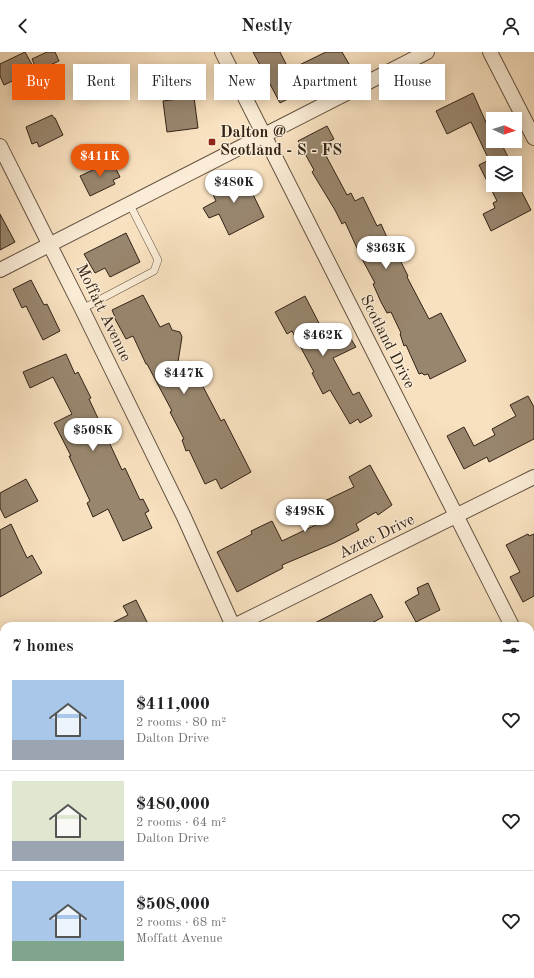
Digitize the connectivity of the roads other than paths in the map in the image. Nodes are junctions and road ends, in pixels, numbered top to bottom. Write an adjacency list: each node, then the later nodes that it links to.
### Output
1 (222, 52): 4 (street, Scotland Drive)
2 (427, 52): 4 (street)
3 (490, 52): 5 (street)
4 (264, 136): 7 (street); 12 (street, Scotland Drive)
5 (534, 138)
6 (0, 146): 8 (street, Moffatt Avenue)
7 (129, 203): 8 (street); 10 (lane)
8 (50, 244): 9 (street); 10 (street, Moffatt Avenue)
9 (0, 270)
10 (82, 309): 13 (street, Moffatt Avenue)
11 (534, 477): 12 (street, Aztec Drive)
12 (456, 517): 14 (street, Aztec Drive); 15 (street, Scotland Drive)
13 (231, 622)
14 (241, 622)
15 (510, 622)

